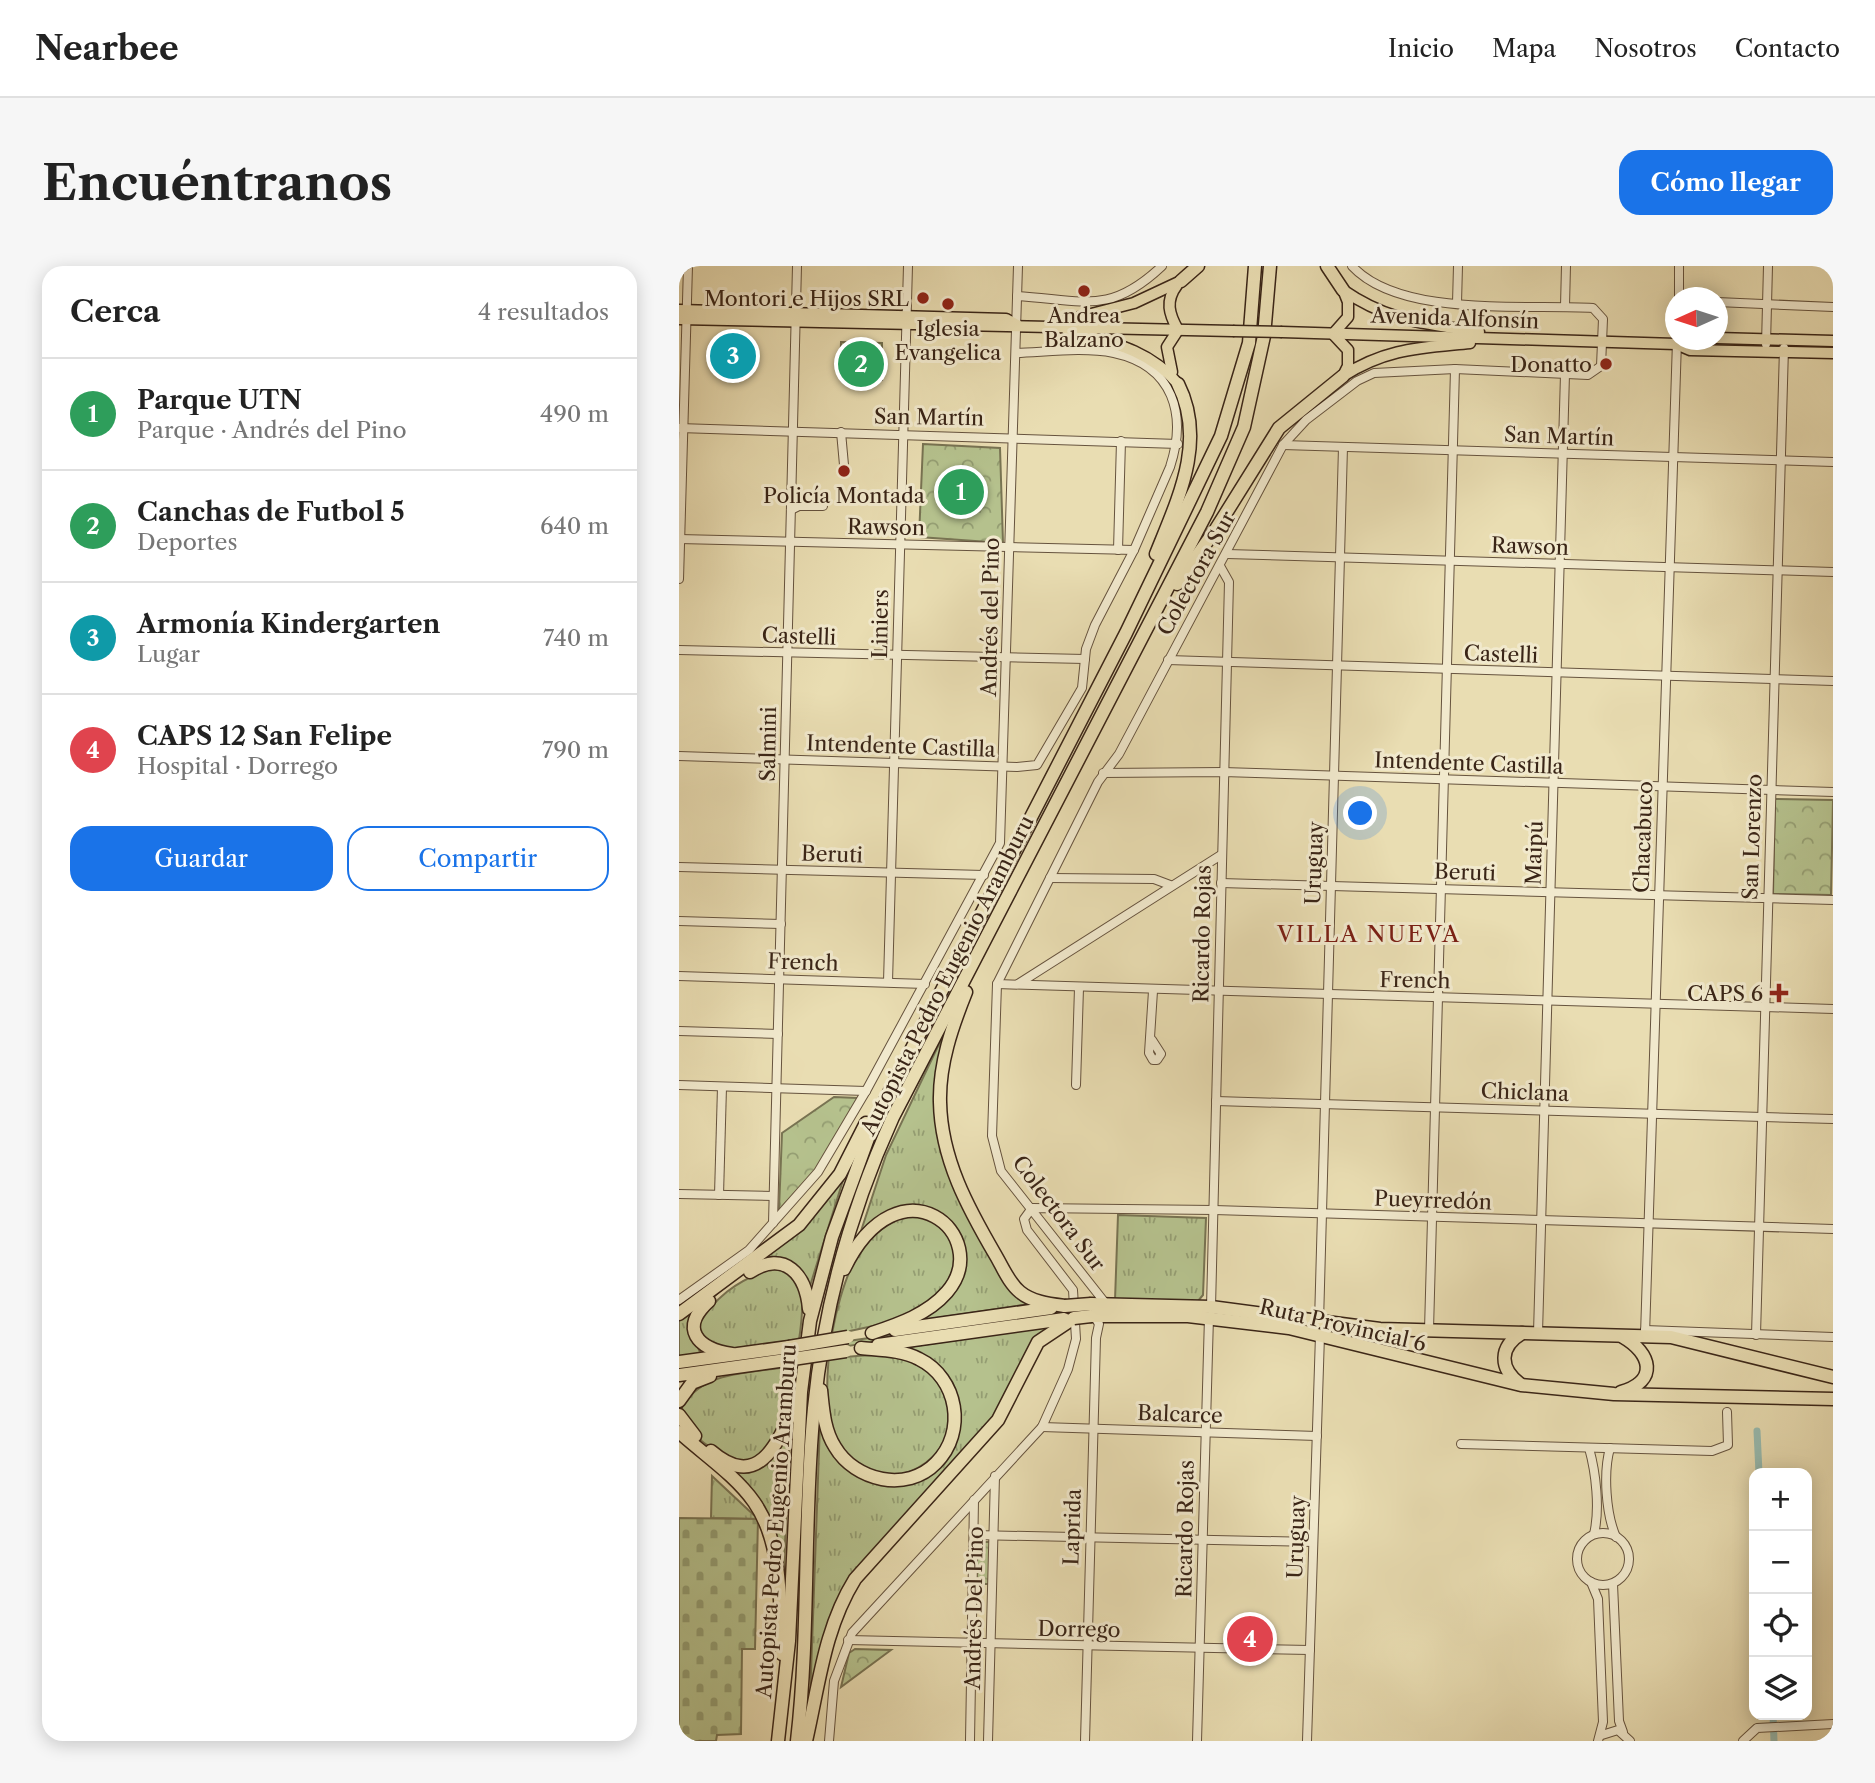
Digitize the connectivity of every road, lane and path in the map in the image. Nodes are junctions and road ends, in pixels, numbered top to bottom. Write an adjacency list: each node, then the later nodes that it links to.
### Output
1 (688, 266): 24 (street)
2 (797, 266): 25 (street, Salmini)
3 (908, 266): 26 (street, Liniers)
4 (1018, 266): 18 (street, Andrés del Pino)
5 (1162, 266): 18 (street)
6 (1198, 266): 15 (highway)
7 (1255, 266): 79 (highway, Autopista Pedro Eugenio Aramburu)
8 (1270, 266): 78 (highway, Autopista Pedro Eugenio Aramburu)
9 (1327, 266): 17 (highway)
10 (1352, 266): 20 (street, Colectora Sur)
11 (1458, 266): 20 (street)
12 (1566, 266): 22 (street)
13 (1679, 266): 16 (street)
14 (1768, 266): 21 (street)
15 (1181, 281): 28 (main road); 29 (main road)
16 (1679, 287)
17 (1343, 290): 30 (main road); 31 (main road)
18 (1017, 296): 27 (street, Andrés del Pino)
19 (1728, 302): 21 (street)
20 (1457, 303): 22 (street, Colectora Sur)
21 (1767, 303): 23 (street); 36 (street)
22 (1565, 306): 33 (street, Colectora Sur)
23 (1833, 307)
24 (683, 315): 25 (main road); 46 (street)
25 (796, 318): 26 (main road); 47 (street, Salmini)
26 (907, 321): 27 (main road); 49 (street, Liniers)
27 (1017, 324): 28 (main road); 41 (street, Andrés del Pino)
28 (1047, 325): 29 (main road, Avenida Alfonsín); 45 (main road)
29 (1178, 330): 30 (main road, Avenida Alfonsín, bridge); 45 (main road)
30 (1333, 334): 31 (main road, Avenida Alfonsín); 44 (main road)
31 (1517, 339): 33 (main road, Avenida Alfonsín); 44 (main road)
32 (1728, 340): 36 (main road, Avenida Alfonsín)
33 (1602, 341): 35 (main road, Avenida Alfonsín); 43 (street, Colectora Sur)
34 (1833, 341): 37 (main road, Avenida Alfonsín)
35 (1665, 342)
36 (1766, 345): 37 (main road, Avenida Alfonsín); 38 (main road, Avenida Alfonsín)
37 (1784, 346): 40 (main road, Avenida Alfonsín); 58 (street, San Lorenzo)
38 (1728, 348)
39 (1677, 350): 57 (street, Chacabuco)
40 (1833, 352)
41 (1016, 353): 50 (street, Andrés del Pino); 52 (street)
42 (1455, 369): 43 (street, Colectora Sur); 53 (street, Colectora Sur); 55 (street)
43 (1565, 374): 56 (street, Maipú)
44 (1343, 376): 78 (highway)
45 (1178, 384): 79 (highway)
46 (681, 428): 47 (street, San Martín); 63 (street)
47 (793, 431): 48 (street, San Martín); 62 (street, Salmini)
48 (842, 432): 49 (street, San Martín); 60 (street)
49 (904, 434): 50 (street, San Martín); 65 (street, Liniers)
50 (1012, 436): 51 (street, San Martín); 66 (street, Andrés del Pino)
51 (1121, 441): 52 (street, San Martín); 67 (street)
52 (1178, 444): 68 (street)
53 (1283, 445): 54 (street, San Martín); 69 (street, Colectora Sur)
54 (1343, 447): 55 (street, San Martín); 70 (street, Uruguay)
55 (1452, 450): 56 (street, San Martín); 71 (street)
56 (1563, 454): 57 (street, San Martín); 72 (street, Maipú)
57 (1672, 457): 58 (street, San Martín); 74 (street, Chacabuco)
58 (1781, 460): 59 (street, San Martín); 75 (street, San Lorenzo)
59 (1833, 461)
60 (844, 465)
61 (823, 506): 62 (street)
62 (791, 510): 64 (street, Salmini)
63 (680, 539): 64 (street, Rawson); 77 (street)
64 (790, 542): 65 (street, Rawson); 81 (street, Salmini)
65 (899, 545): 66 (street, Rawson); 82 (street, Liniers)
66 (1009, 548): 67 (street, Rawson); 83 (street, Andrés del Pino)
67 (1118, 550): 68 (street, Rawson)
68 (1134, 550): 84 (street)
69 (1227, 554): 70 (street, Rawson); 73 (street, Colectora Sur)
70 (1340, 558): 71 (street, Rawson); 87 (street, Uruguay)
71 (1449, 562): 72 (street, Rawson); 88 (street)
72 (1560, 565): 74 (street, Rawson); 89 (street, Maipú)
73 (1220, 566): 85 (street, Colectora Sur); 86 (street, Ricardo Rojas)
74 (1669, 568): 75 (street, Rawson); 90 (street, Chacabuco)
75 (1778, 571): 76 (street, Rawson); 91 (street, San Lorenzo)
76 (1833, 572)
77 (679, 579)
78 (1163, 599): 119 (highway, Autopista Pedro Eugenio Aramburu)
79 (1126, 633): 145 (highway, Autopista Pedro Eugenio Aramburu)
80 (679, 650): 81 (street, Castelli)
81 (787, 653): 82 (street, Castelli); 94 (street, Salmini)
82 (896, 657): 83 (street, Castelli); 95 (street, Liniers)
83 (1006, 658): 84 (street, Castelli); 96 (street, Andrés del Pino)
84 (1085, 659): 96 (street, Intendente Castilla)
85 (1168, 660): 86 (street, Castelli); 98 (street, Colectora Sur)
86 (1226, 664): 87 (street, Castelli); 97 (street, Ricardo Rojas)
87 (1337, 667): 88 (street, Castelli); 99 (street, Uruguay)
88 (1446, 670): 89 (street, Castelli); 100 (street)
89 (1557, 673): 90 (street, Castelli); 101 (street, Maipú)
90 (1665, 676): 91 (street, Castelli); 102 (street, Chacabuco)
91 (1774, 679): 92 (street, Castelli); 103 (street, San Lorenzo)
92 (1833, 681)
93 (679, 756): 94 (street, Intendente Castilla)
94 (785, 759): 95 (street, Intendente Castilla); 107 (street, Salmini)
95 (894, 762): 96 (street, Intendente Castilla); 108 (street, Liniers)
96 (1004, 767): 109 (street, Andrés del Pino)
97 (1223, 772): 98 (street, Intendente Castilla); 99 (street, Intendente Castilla); 105 (street, Ricardo Rojas)
98 (1103, 773): 110 (street, Colectora Sur)
99 (1334, 776): 100 (street, Intendente Castilla); 113 (street, Uruguay)
100 (1443, 779): 101 (street, Intendente Castilla); 114 (street)
101 (1553, 783): 102 (street, Intendente Castilla); 115 (street, Maipú)
102 (1662, 786): 103 (street, Intendente Castilla); 116 (street, Chacabuco)
103 (1771, 790): 104 (street, Intendente Castilla); 117 (street, San Lorenzo)
104 (1833, 792)
105 (1221, 855): 111 (street, Ricardo Rojas); 112 (street)
106 (679, 867): 107 (street, Beruti)
107 (782, 870): 108 (street, Beruti); 121 (street, Salmini)
108 (891, 873): 109 (street, Beruti); 124 (street, Liniers)
109 (983, 875): 125 (street)
110 (1050, 878): 112 (street); 126 (street, Colectora Sur)
111 (1221, 883): 113 (street, Beruti); 130 (street, Ricardo Rojas)
112 (1170, 885): 127 (street)
113 (1331, 886): 114 (street, Beruti); 131 (street, Uruguay)
114 (1440, 889): 115 (street, Beruti); 132 (street)
115 (1550, 892): 116 (street, Beruti); 133 (street, Maipú)
116 (1658, 895): 117 (street, Beruti); 134 (street, Chacabuco)
117 (1767, 898): 118 (street, Beruti); 135 (street, San Lorenzo)
118 (1833, 900)
119 (1000, 910): 165 (highway, Autopista Pedro Eugenio Aramburu); 170 (highway)
120 (679, 920): 121 (street)
121 (781, 924): 123 (street, Salmini)
122 (679, 976): 123 (street, French)
123 (779, 979): 124 (street, French); 138 (street, Salmini)
124 (888, 982): 125 (street, French)
125 (925, 984): 144 (street)
126 (997, 984): 127 (street, French); 156 (street, Colectora Sur)
127 (1018, 984): 128 (street, French)
128 (1079, 988): 129 (street, French); 141 (street)
129 (1153, 991): 130 (street, French); 139 (street)
130 (1219, 993): 131 (street, French); 146 (street, Ricardo Rojas)
131 (1328, 996): 132 (street, French); 147 (street, Uruguay)
132 (1437, 998): 133 (street, French); 148 (street)
133 (1547, 1001): 134 (street, French); 149 (street, Maipú)
134 (1655, 1004): 135 (street, French); 150 (street, Chacabuco)
135 (1764, 1007): 136 (street, French); 151 (street, San Lorenzo)
136 (1833, 1009)
137 (679, 1031): 138 (street)
138 (778, 1034): 143 (street, Salmini)
139 (1152, 1040)
140 (679, 1085): 142 (street)
141 (1076, 1086)
142 (722, 1087): 143 (street); 154 (street)
143 (776, 1088): 144 (street); 155 (street, Salmini)
144 (866, 1091): 161 (street)
145 (888, 1095): 171 (highway); 172 (highway, Autopista Pedro Eugenio Aramburu)
146 (1216, 1101): 147 (street, Chiclana); 157 (street, Ricardo Rojas)
147 (1325, 1104): 148 (street, Chiclana); 158 (street, Uruguay)
148 (1434, 1107): 149 (street, Chiclana); 159 (street)
149 (1544, 1110): 150 (street, Chiclana); 160 (street, Maipú)
150 (1651, 1113): 151 (street, Chiclana); 162 (street, Chacabuco)
151 (1762, 1117): 152 (street, Chiclana); 163 (street, San Lorenzo)
152 (1833, 1119)
153 (679, 1194): 154 (street)
154 (719, 1195): 155 (street)
155 (773, 1196): 161 (street, Salmini)
156 (1032, 1208): 157 (street, Pueyrredón); 167 (street, Colectora Sur); 197 (street)
157 (1214, 1210): 158 (street, Pueyrredón); 169 (street, Ricardo Rojas)
158 (1322, 1213): 159 (street, Pueyrredón); 173 (street, Uruguay)
159 (1431, 1217): 160 (street, Pueyrredón); 174 (street)
160 (1541, 1221): 162 (street, Pueyrredón); 177 (street, Maipú)
161 (773, 1223): 166 (street)
162 (1648, 1224): 163 (street, Pueyrredón); 178 (street, Chacabuco)
163 (1759, 1227): 164 (street, Pueyrredón); 180 (street, San Lorenzo)
164 (1833, 1229)
165 (831, 1298): 175 (highway); 187 (highway, Autopista Pedro Eugenio Aramburu)
166 (679, 1300)
167 (1106, 1304): 168 (highway, Ruta Provincial 6); 169 (highway, Ruta Provincial 6)
168 (1092, 1312): 169 (highway, Ruta Provincial 6); 170 (highway, Ruta Provincial 6, bridge); 170 (highway, Ruta Provincial 6, bridge); 198 (street, Laprida)
169 (1210, 1312): 173 (highway, Ruta Provincial 6); 200 (street, Ricardo Rojas)
170 (1060, 1313): 175 (highway, Ruta Provincial 6); 183 (highway, Ruta Provincial 6); 231 (highway)
171 (679, 1314)
172 (810, 1321): 184 (highway); 191 (highway, Autopista Pedro Eugenio Aramburu)
173 (1320, 1328): 174 (highway, Ruta Provincial 6); 190 (highway, Ruta Provincial 6); 201 (street, Uruguay)
174 (1429, 1330): 176 (highway, Ruta Provincial 6)
175 (872, 1333): 182 (highway, Ruta Provincial 6)
176 (1523, 1333): 177 (highway, Ruta Provincial 6); 190 (highway)
177 (1538, 1333): 179 (highway, Ruta Provincial 6)
178 (1645, 1333): 179 (highway, Ruta Provincial 6); 180 (street); 189 (highway, Ruta Provincial 6)
179 (1620, 1335): 192 (highway)
180 (1756, 1335): 181 (street)
181 (1833, 1337)
182 (847, 1344): 183 (highway, Ruta Provincial 6); 184 (highway, Ruta Provincial 6, bridge); 186 (highway, Ruta Provincial 6, bridge)
183 (862, 1348): 187 (highway)
184 (732, 1354): 185 (highway, Ruta Provincial 6)
185 (679, 1362)
186 (745, 1366): 188 (highway, Ruta Provincial 6); 194 (highway)
187 (818, 1373): 230 (highway, Autopista Pedro Eugenio Aramburu)
188 (679, 1375)
189 (1833, 1377)
190 (1521, 1385): 192 (highway, Ruta Provincial 6)
191 (801, 1392): 196 (highway); 228 (highway, Autopista Pedro Eugenio Aramburu)
192 (1614, 1394): 193 (highway, Ruta Provincial 6)
193 (1833, 1399)
194 (679, 1401)
195 (1727, 1412): 204 (street)
196 (679, 1415)
197 (1042, 1427): 198 (street, Balcarce); 205 (street)
198 (1094, 1428): 200 (street, Balcarce); 210 (street, Laprida)
199 (679, 1432): 228 (highway)
200 (1205, 1432): 201 (street, Balcarce); 212 (street, Ricardo Rojas)
201 (1317, 1436): 213 (street, Uruguay)
202 (1461, 1444): 203 (street)
203 (1589, 1448): 204 (street); 207 (street)
204 (1610, 1448): 211 (street)
205 (995, 1476): 206 (street); 209 (street, Andrés Del Pino)
206 (974, 1500): 208 (street, Andrés Del Pino); 218 (street)
207 (1594, 1534): 211 (street); 214 (street)
208 (974, 1535): 209 (street); 216 (street, Andrés Del Pino)
209 (993, 1535): 210 (street); 217 (street, Andrés Del Pino)
210 (1089, 1537): 212 (street); 221 (street, Laprida)
211 (1616, 1537): 215 (street)
212 (1202, 1540): 213 (street); 222 (street, Ricardo Rojas)
213 (1313, 1542): 223 (street, Uruguay)
214 (1591, 1582): 215 (street); 229 (street)
215 (1613, 1584): 227 (street)
216 (972, 1591): 217 (street); 219 (street, Andrés Del Pino)
217 (992, 1591): 220 (street, Andrés Del Pino)
218 (848, 1640): 219 (street, Dorrego); 232 (street)
219 (972, 1644): 220 (street, Dorrego); 224 (street, Andrés Del Pino)
220 (990, 1644): 221 (street, Dorrego); 225 (street, Andrés Del Pino)
221 (1087, 1647): 222 (street, Dorrego); 235 (street, Laprida)
222 (1200, 1648): 223 (street, Dorrego); 236 (street, Ricardo Rojas)
223 (1310, 1650): 237 (street, Uruguay)
224 (970, 1700): 225 (street); 233 (street, Andrés Del Pino)
225 (989, 1700): 234 (street, Andrés Del Pino)
226 (1833, 1724): 239 (street)
227 (1623, 1732): 229 (street); 238 (street)
228 (779, 1736)
229 (1599, 1739)
230 (797, 1741)
231 (806, 1741)
232 (829, 1741)
233 (969, 1741)
234 (988, 1741)
235 (1085, 1741)
236 (1197, 1741)
237 (1307, 1741)
238 (1631, 1741)
239 (1744, 1741)

